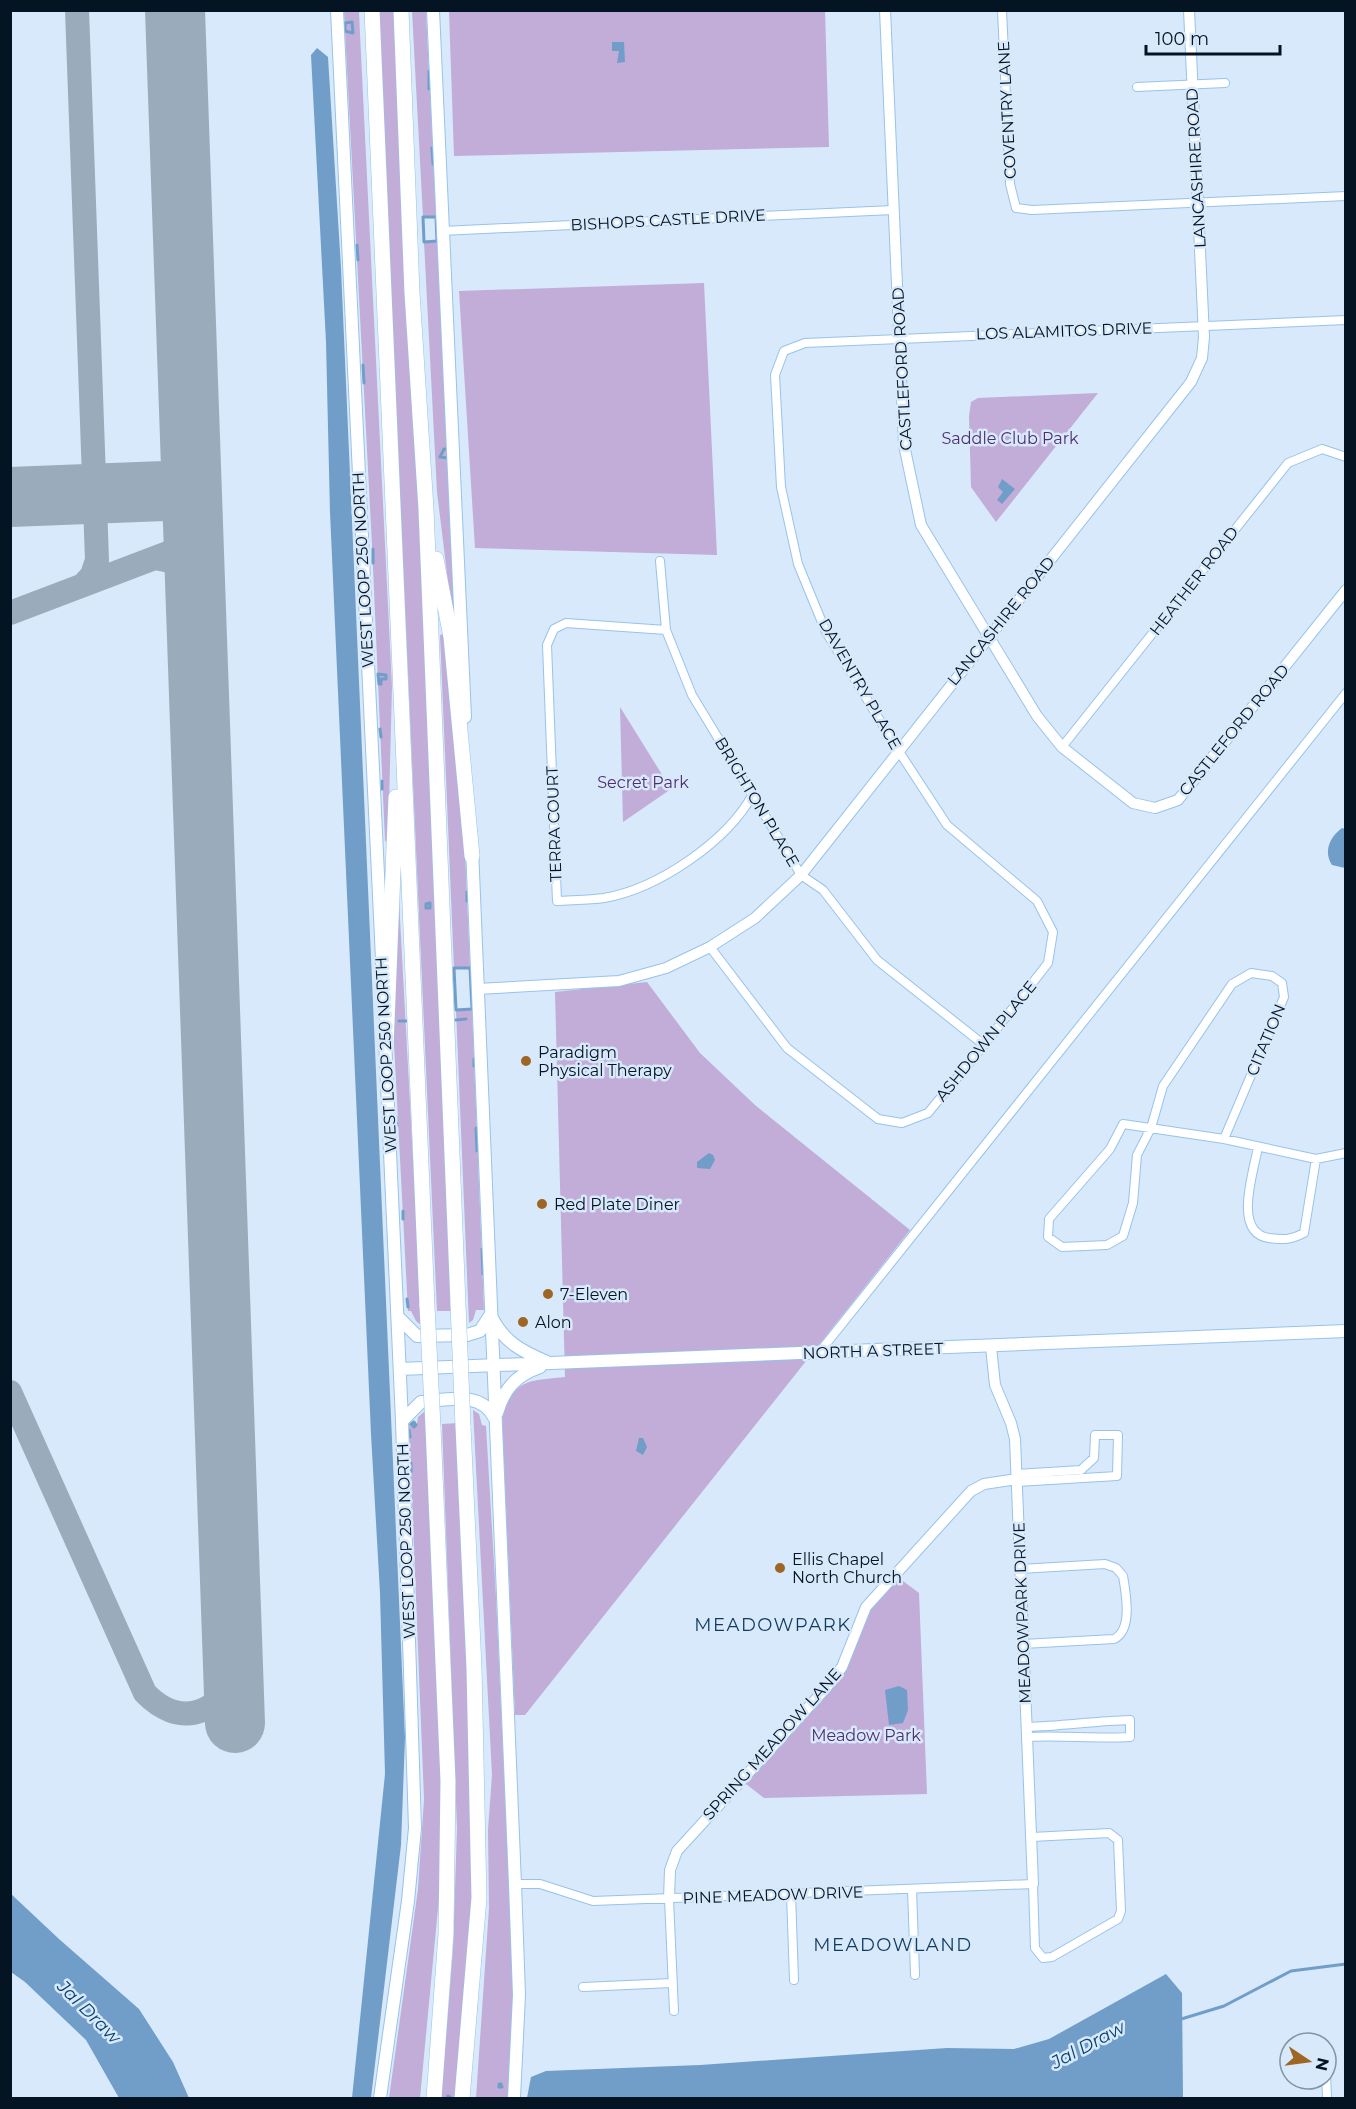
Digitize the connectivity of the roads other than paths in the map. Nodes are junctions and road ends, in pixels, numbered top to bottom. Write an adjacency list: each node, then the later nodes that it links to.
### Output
1 (337, 10): 36 (main road, WEST LOOP 250 NORTH)
2 (372, 10): 25 (highway)
3 (401, 10): 20 (highway)
4 (433, 10): 14 (main road)
5 (885, 10): 13 (street, CASTLEFORD ROAD)
6 (1002, 10): 12 (street, COVENTRY LANE)
7 (1189, 10): 9 (street, LANCASHIRE ROAD)
8 (1225, 83): 9 (street)
9 (1193, 84): 10 (street); 12 (street, LANCASHIRE ROAD)
10 (1137, 87)
11 (1346, 196): 12 (street)
12 (1198, 202): 16 (street, LANCASHIRE ROAD)
13 (893, 210): 14 (street, BISHOPS CASTLE DRIVE); 17 (street, CASTLEFORD ROAD)
14 (442, 231): 30 (main road)
15 (1346, 320): 16 (street, LOS ALAMITOS DRIVE)
16 (1203, 325): 17 (street, LOS ALAMITOS DRIVE); 24 (street, LANCASHIRE ROAD)
17 (899, 338): 18 (street, LOS ALAMITOS DRIVE); 24 (street, CASTLEFORD ROAD)
18 (784, 351): 28 (street, DAVENTRY PLACE)
19 (1346, 457): 27 (street, HEATHER ROAD)
20 (426, 509): 30 (highway); 72 (highway, bridge)
21 (660, 561): 23 (street, BRIGHTON PLACE)
22 (1346, 590): 27 (street, CASTLEFORD ROAD)
23 (666, 630): 29 (street, BRIGHTON PLACE); 29 (street, TERRA COURT)
24 (988, 637): 27 (street, CASTLEFORD ROAD); 28 (street, LANCASHIRE ROAD)
25 (399, 680): 36 (highway); 71 (highway, bridge)
26 (1346, 693): 46 (street)
27 (1062, 747)
28 (898, 750): 31 (street, LANCASHIRE ROAD); 32 (street, DAVENTRY PLACE)
29 (753, 794): 31 (street, BRIGHTON PLACE)
30 (472, 856): 34 (main road)
31 (801, 875): 33 (street, LANCASHIRE ROAD); 35 (street, BRIGHTON PLACE)
32 (1052, 929): 35 (street, ASHDOWN PLACE)
33 (710, 948): 34 (street, LANCASHIRE ROAD); 35 (street, ASHDOWN PLACE)
34 (477, 989): 42 (main road)
35 (984, 1045)
36 (386, 1047): 43 (main road, WEST LOOP 250 NORTH)
37 (1151, 1128): 37 (street, CITATION); 38 (street); 38 (street, CITATION)
38 (1224, 1139): 39 (street)
39 (1258, 1147): 41 (street); 41 (street)
40 (1346, 1153): 41 (street)
41 (1316, 1159)
42 (491, 1314): 43 (main road); 47 (main road); 48 (main road)
43 (398, 1317): 49 (main road, WEST LOOP 250 NORTH)
44 (1346, 1331): 45 (main road, NORTH A STREET)
45 (991, 1347): 46 (main road, NORTH A STREET); 53 (street, MEADOWPARK DRIVE)
46 (818, 1354): 47 (main road, NORTH A STREET)
47 (552, 1364): 48 (main road, NORTH A STREET); 50 (main road)
48 (493, 1366): 49 (main road, NORTH A STREET); 50 (main road)
49 (400, 1369): 51 (main road, WEST LOOP 250 NORTH)
50 (495, 1420): 51 (main road); 60 (main road)
51 (402, 1421): 70 (main road, WEST LOOP 250 NORTH)
52 (1083, 1475): 52 (street); 53 (street)
53 (1017, 1478): 54 (street, MEADOWPARK DRIVE); 64 (street, SPRING MEADOW LANE)
54 (1020, 1569): 55 (street, MEADOWPARK DRIVE); 55 (street)
55 (1023, 1644): 57 (street, MEADOWPARK DRIVE)
56 (1071, 1725): 57 (street); 58 (street); 58 (street)
57 (1027, 1732): 58 (street); 59 (street, MEADOWPARK DRIVE)
58 (1072, 1735)
59 (1032, 1836): 61 (street, MEADOWPARK DRIVE); 61 (street)
60 (515, 1884): 64 (street, PINE MEADOW DRIVE); 73 (main road)
61 (1033, 1884): 62 (street, PINE MEADOW DRIVE)
62 (912, 1888): 63 (street, PINE MEADOW DRIVE); 65 (street)
63 (790, 1894): 64 (street, PINE MEADOW DRIVE); 66 (street)
64 (669, 1899): 67 (street)
65 (915, 1975)
66 (794, 1980)
67 (672, 1983): 68 (street); 69 (street)
68 (583, 1988)
69 (674, 2011)
70 (380, 2098)
71 (432, 2098)
72 (462, 2098)
73 (514, 2098)

